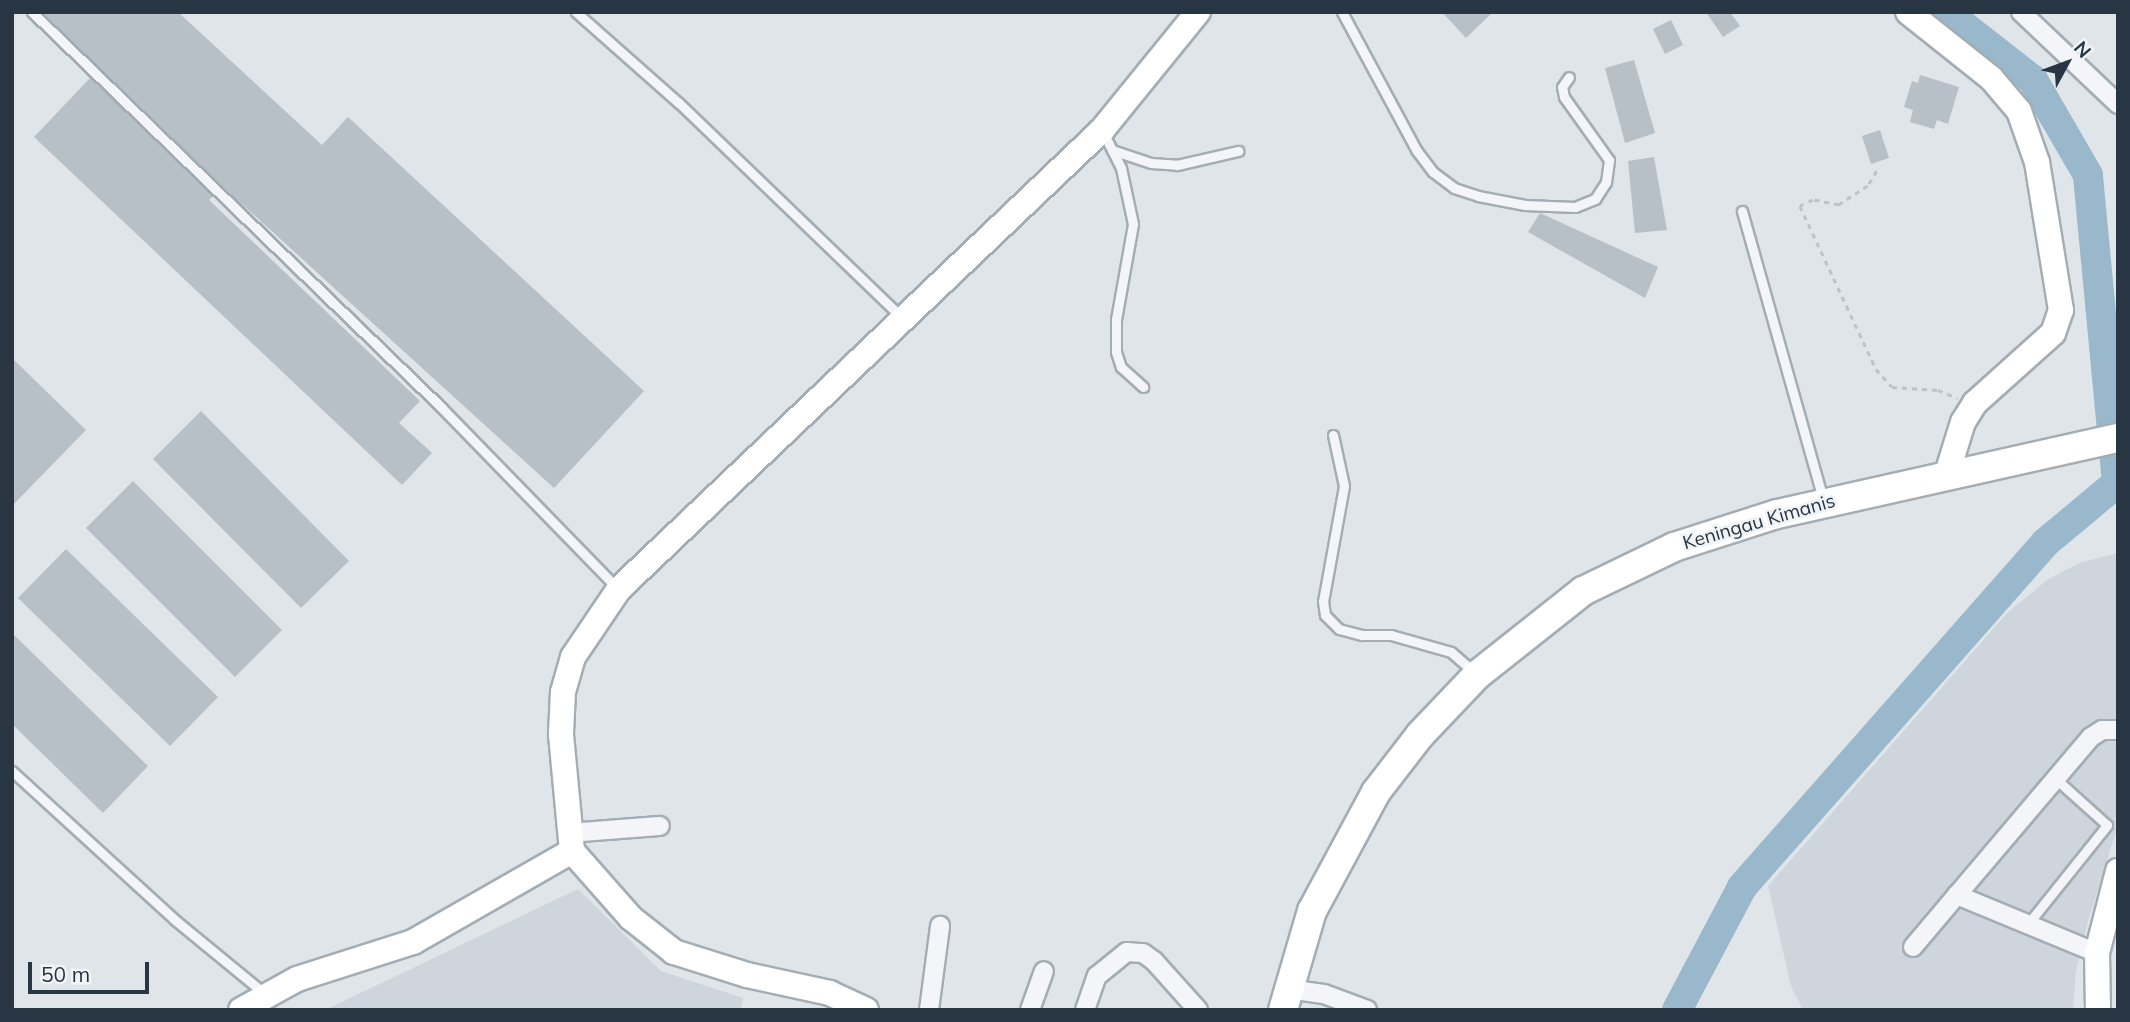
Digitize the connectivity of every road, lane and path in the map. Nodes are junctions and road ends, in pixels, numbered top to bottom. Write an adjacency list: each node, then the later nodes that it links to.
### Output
1 (32, 12): 20 (lane)
2 (576, 12): 13 (lane)
3 (1198, 12): 9 (street)
4 (1342, 12): 7 (lane)
5 (1908, 12): 15 (street)
6 (2021, 12): 8 (street)
7 (1569, 77)
8 (2118, 104)
9 (1107, 140): 10 (lane); 13 (street); 14 (lane)
10 (1238, 151)
11 (1877, 171): 15 (path)
12 (1742, 211): 19 (lane)
13 (905, 320): 20 (street)
14 (1143, 387)
15 (1975, 403): 18 (street)
16 (1333, 435): 21 (lane)
17 (2118, 438): 18 (main road, Keningau Kimanis)
18 (1946, 477): 19 (main road, Keningau Kimanis)
19 (1823, 502): 21 (main road, Keningau Kimanis)
20 (619, 589): 26 (street)
21 (1477, 675): 35 (main road, Keningau Kimanis)
22 (2118, 730): 24 (street)
23 (12, 771): 34 (lane)
24 (2056, 779): 28 (street); 30 (lane)
25 (660, 826): 26 (street)
26 (570, 842): 34 (street); 37 (street)
27 (2118, 871): 32 (street)
28 (1957, 895): 30 (street); 31 (street)
29 (940, 926): 38 (street)
30 (2026, 926): 32 (street)
31 (1913, 947)
32 (2097, 953): 43 (street)
33 (1044, 971): 39 (street)
34 (265, 994): 36 (street)
35 (1285, 1000): 42 (street)
36 (240, 1010)
37 (866, 1010)
38 (929, 1010)
39 (1030, 1010)
40 (1085, 1010): 41 (street)
41 (1198, 1010)
42 (1367, 1010)
43 (2098, 1010)

